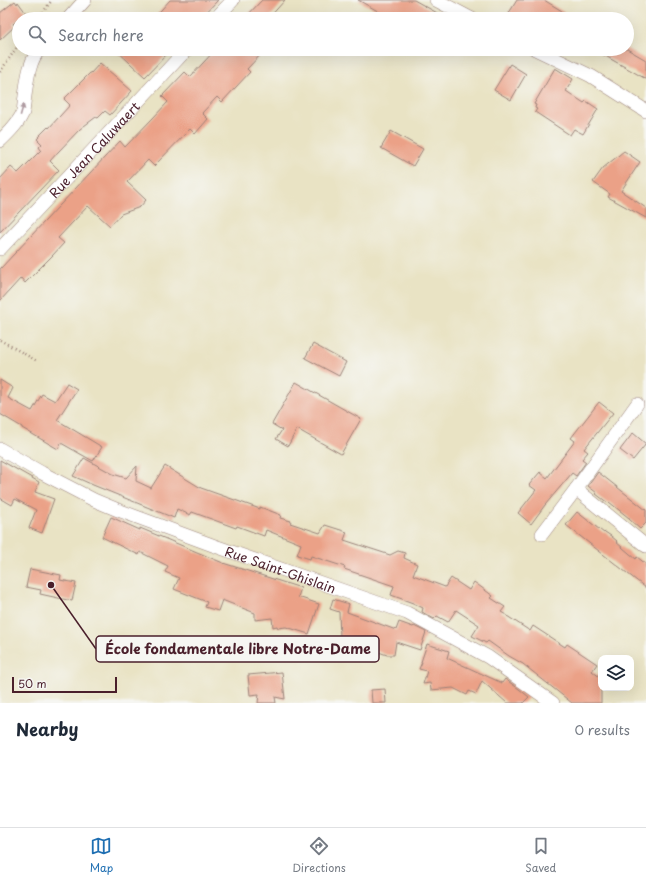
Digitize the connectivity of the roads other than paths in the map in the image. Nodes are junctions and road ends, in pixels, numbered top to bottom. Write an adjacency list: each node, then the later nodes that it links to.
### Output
1 (233, 0): 5 (street)
2 (436, 0): 6 (street)
3 (81, 2): 4 (street)
4 (73, 12)
5 (222, 12)
6 (459, 12)
7 (34, 56): 11 (street, one-way to 7)
8 (180, 56): 12 (street, Rue Jean Caluwaert)
9 (550, 56): 10 (street)
10 (646, 111)
11 (0, 141)
12 (0, 249)
13 (637, 404): 15 (street)
14 (0, 450): 18 (street, Rue Saint-Ghislain)
15 (576, 489): 16 (street); 17 (street)
16 (542, 534)
17 (646, 546)
18 (554, 703)

